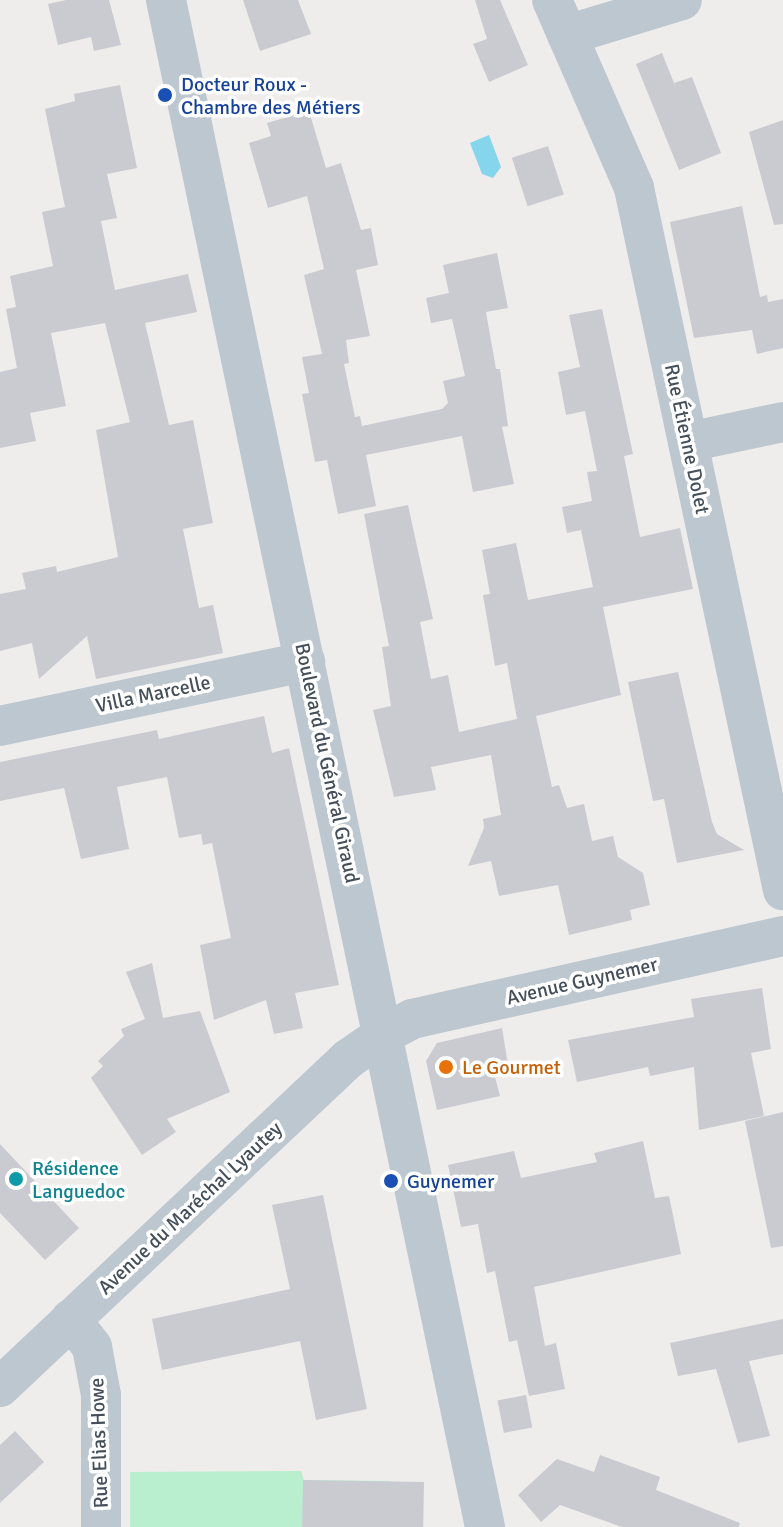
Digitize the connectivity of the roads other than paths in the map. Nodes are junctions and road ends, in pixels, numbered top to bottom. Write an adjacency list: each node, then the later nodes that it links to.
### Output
1 (166, 0): 6 (street, Boulevard du Général Giraud)
2 (682, 0): 3 (street)
3 (560, 18): 5 (street, Rue Étienne Dolet)
4 (783, 422): 5 (street)
5 (688, 442): 8 (street, Rue Étienne Dolet)
6 (305, 662): 7 (street, Villa Marcelle); 10 (street, Boulevard du Général Giraud)
7 (0, 726)
8 (783, 890)
9 (783, 936): 10 (street, Avenue Guynemer)
10 (384, 1034): 11 (street, Avenue du Maréchal Lyautey); 14 (street, Boulevard du Général Giraud)
11 (71, 1319): 12 (street, Avenue du Maréchal Lyautey); 13 (street, Rue Elias Howe)
12 (0, 1387)
13 (101, 1527)
14 (485, 1527)

